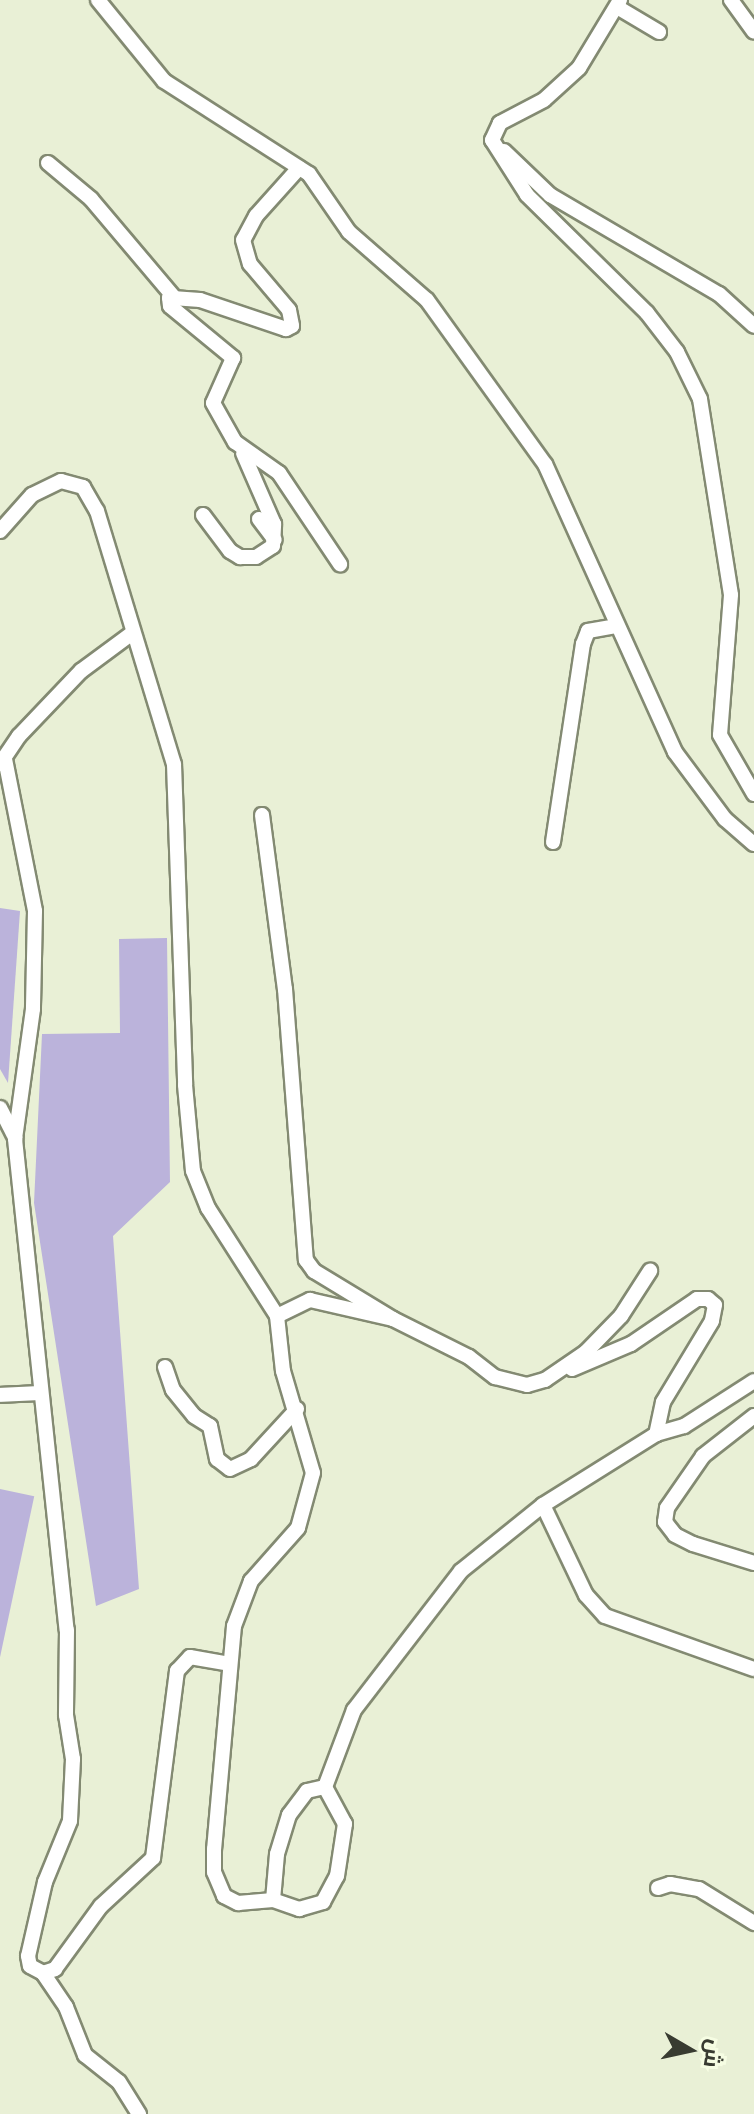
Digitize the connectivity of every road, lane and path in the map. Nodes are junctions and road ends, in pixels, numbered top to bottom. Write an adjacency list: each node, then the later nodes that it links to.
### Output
1 (98, 0): 8 (street)
2 (731, 0): 5 (street)
3 (619, 4): 4 (street); 6 (street)
4 (659, 32)
5 (754, 32)
6 (492, 140): 10 (street); 20 (street)
7 (48, 163): 9 (street)
8 (299, 168): 9 (street); 17 (street)
9 (173, 296): 11 (street)
10 (754, 326)
11 (243, 453): 15 (street); 16 (street)
12 (203, 515): 15 (street)
13 (259, 519): 15 (street)
14 (0, 531): 18 (street)
15 (275, 540)
16 (340, 564)
17 (616, 626): 22 (street); 23 (street)
18 (131, 634): 19 (street); 27 (street)
19 (2, 762): 25 (street)
20 (754, 794)
21 (262, 815): 28 (street)
22 (553, 842)
23 (754, 844)
24 (0, 1108): 25 (street)
25 (15, 1139): 32 (street)
26 (650, 1271): 30 (street)
27 (277, 1316): 28 (street); 34 (street)
28 (393, 1319): 30 (street)
29 (165, 1367): 34 (street)
30 (545, 1380): 36 (street)
31 (754, 1381): 36 (street)
32 (38, 1393): 33 (street); 45 (street)
33 (0, 1395)
34 (297, 1409): 39 (street)
35 (754, 1416): 38 (street)
36 (656, 1434): 37 (street)
37 (543, 1505): 40 (street); 41 (street)
38 (754, 1563)
39 (229, 1664): 43 (street); 45 (street)
40 (754, 1669)
41 (325, 1787): 43 (street); 43 (street)
42 (658, 1888): 44 (street)
43 (273, 1900)
44 (754, 1923)
45 (43, 1973): 46 (street)
46 (139, 2114)

